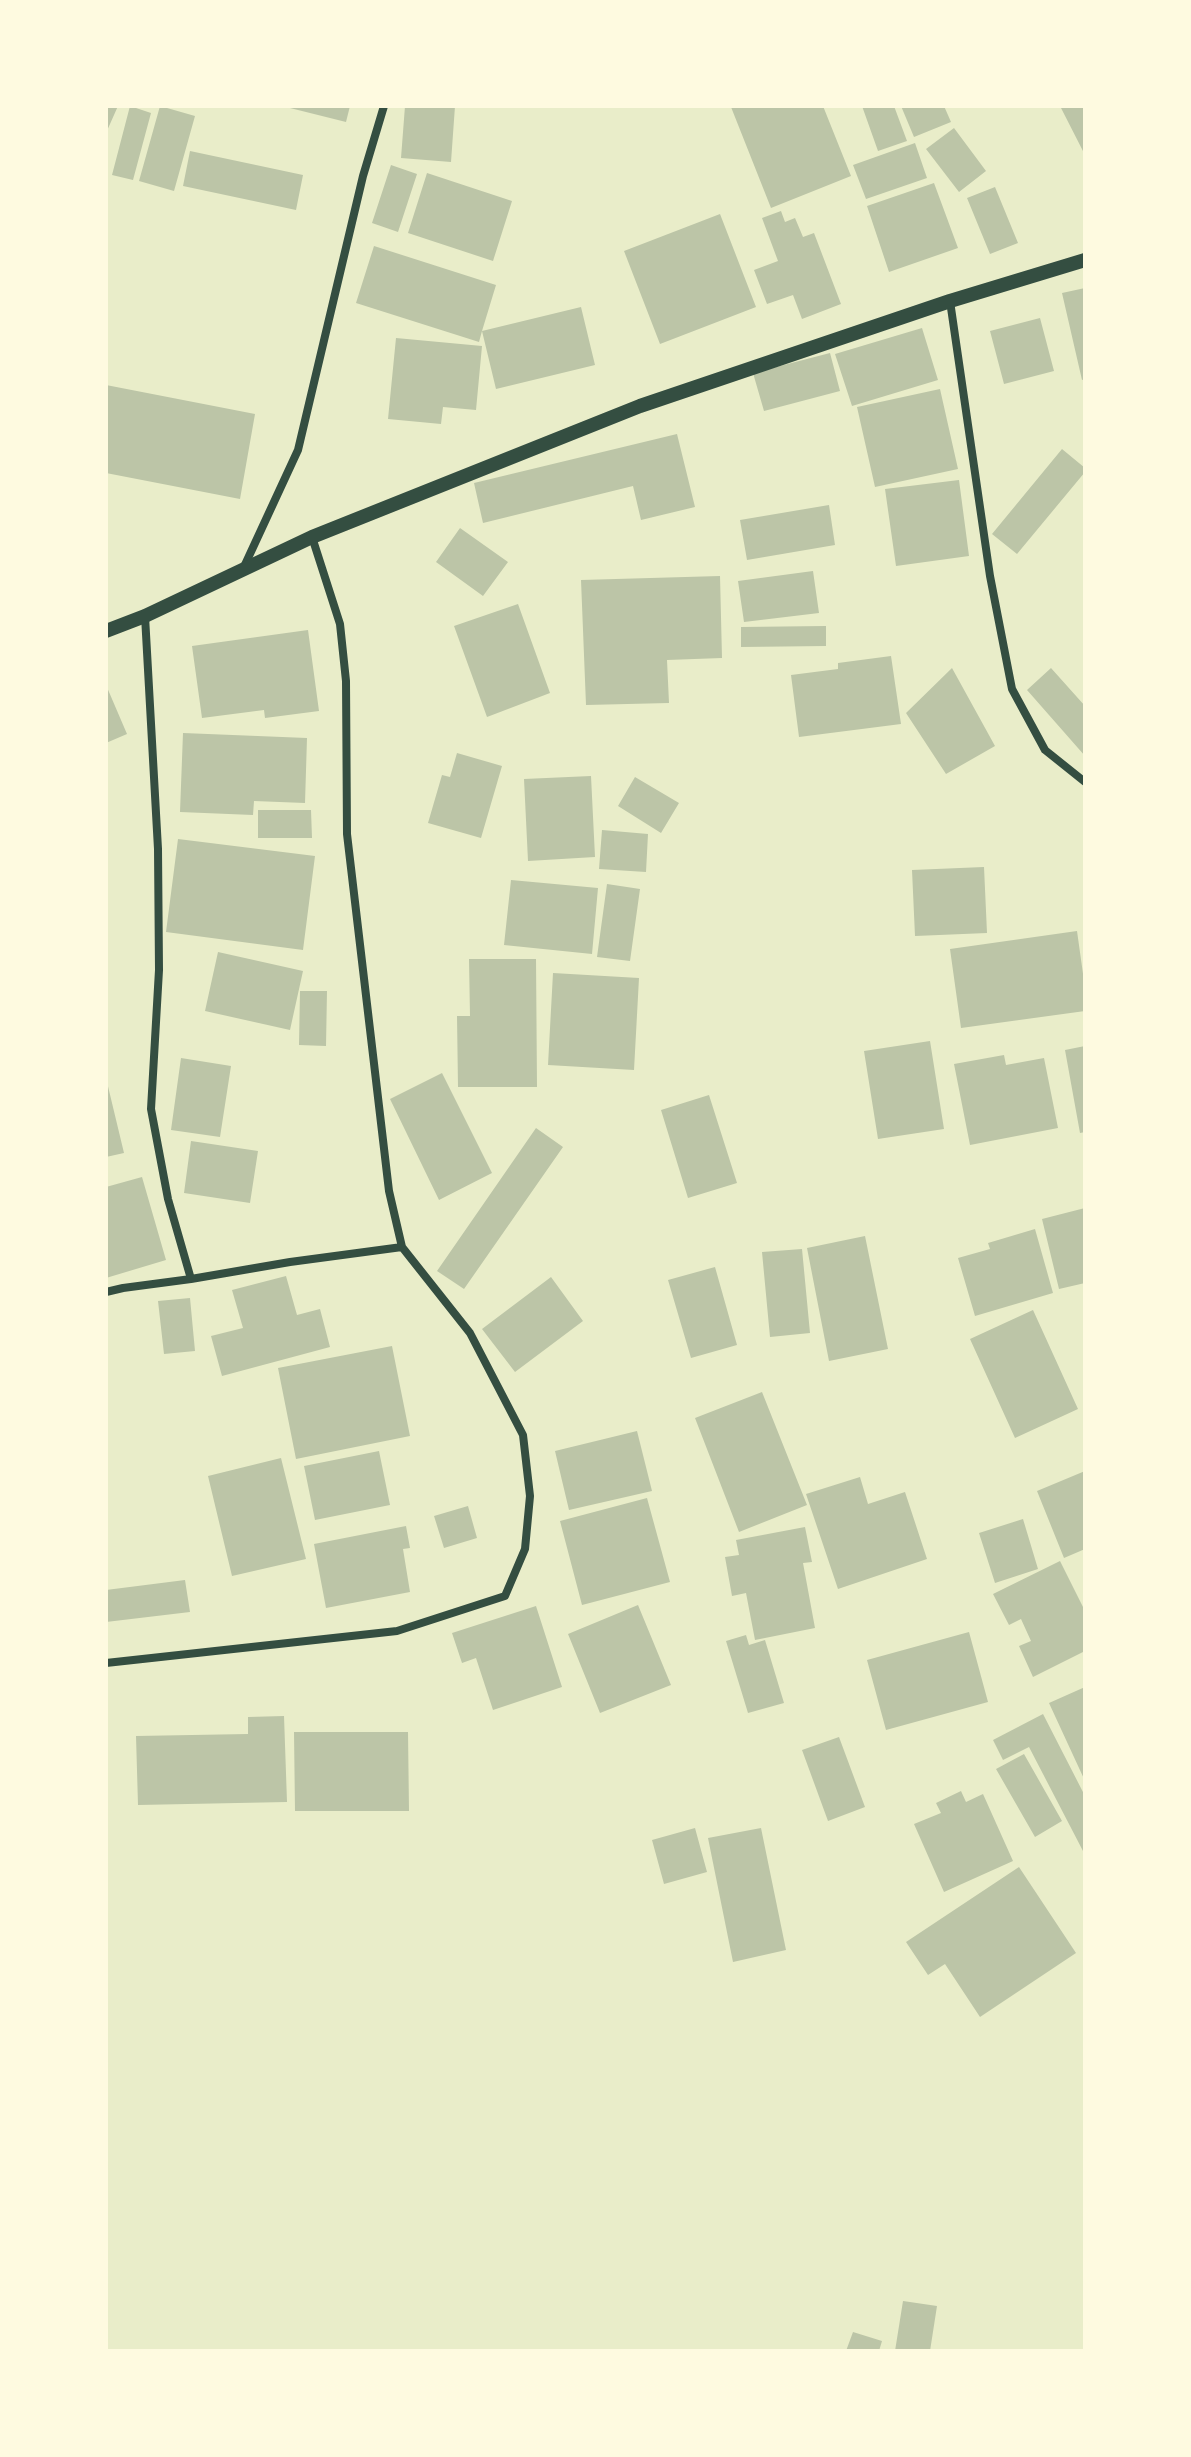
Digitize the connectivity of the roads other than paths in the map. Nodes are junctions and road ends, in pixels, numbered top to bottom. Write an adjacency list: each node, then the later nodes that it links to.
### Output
1 (384, 106): 5 (street)
2 (1085, 260): 3 (street)
3 (950, 301): 4 (street); 8 (street)
4 (312, 537): 5 (street); 9 (street)
5 (242, 570): 6 (street)
6 (145, 616): 7 (street); 10 (street)
7 (106, 631)
8 (1085, 782)
9 (402, 1247): 10 (street); 12 (street)
10 (191, 1279): 11 (street)
11 (106, 1292)
12 (106, 1663)

